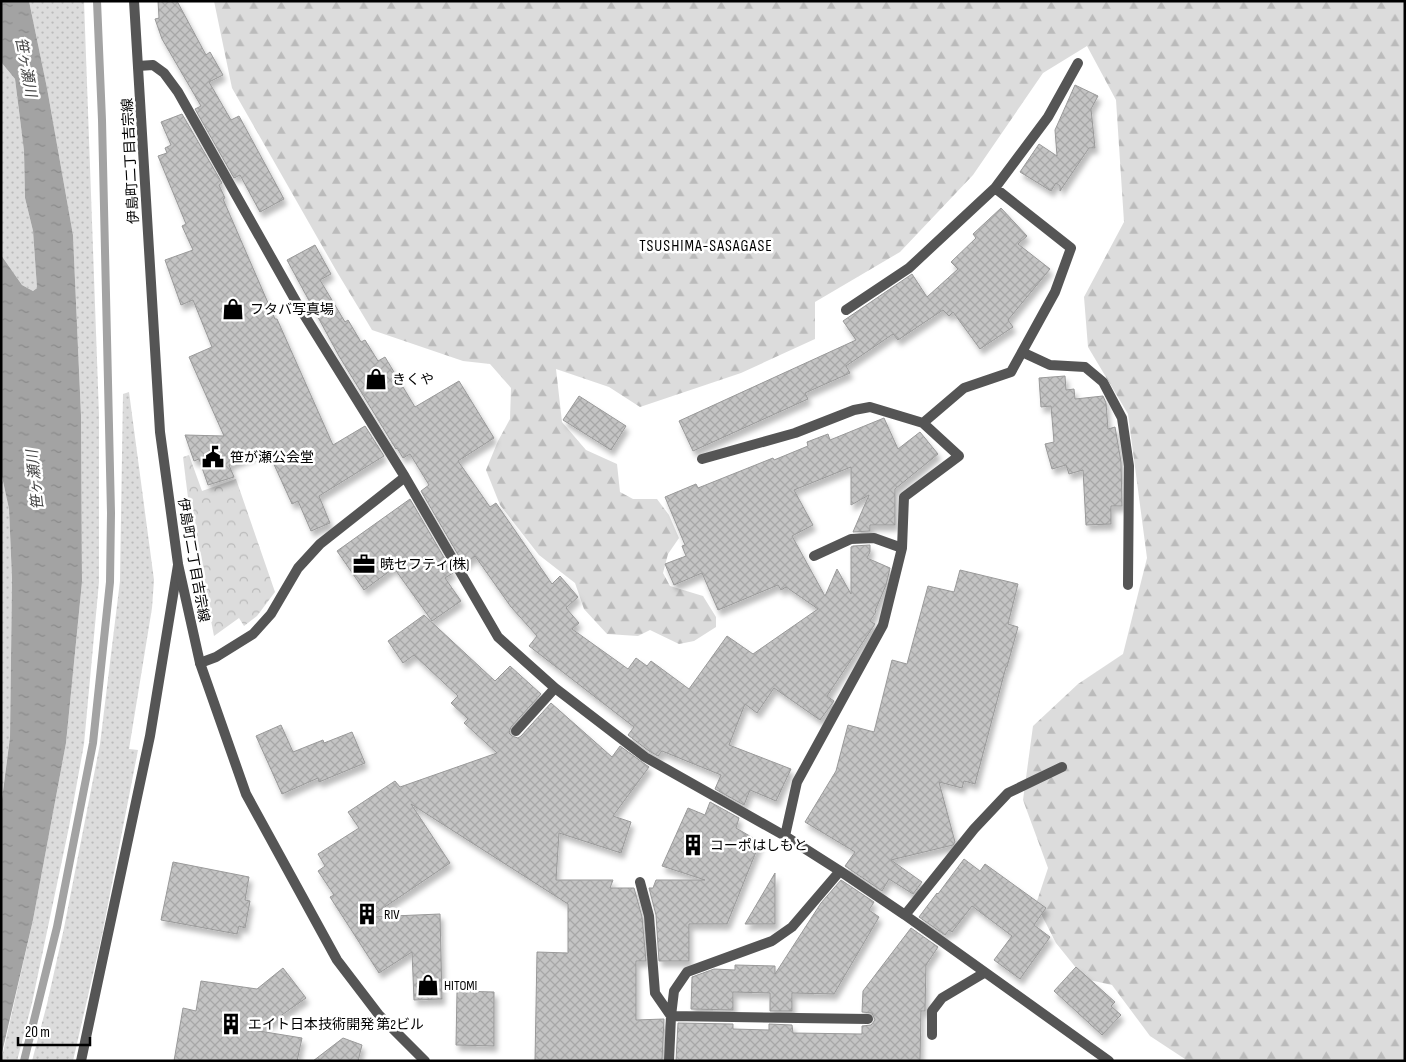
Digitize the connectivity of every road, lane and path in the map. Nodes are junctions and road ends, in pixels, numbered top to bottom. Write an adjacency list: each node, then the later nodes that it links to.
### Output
1 (134, 1): 3 (street, 伊島町二丁目吉宗線)
2 (1078, 63): 4 (street)
3 (138, 66): 9 (street); 12 (street, 伊島町二丁目吉宗線)
4 (995, 188): 5 (street); 6 (street)
5 (846, 310)
6 (1022, 352): 7 (street); 13 (street)
7 (923, 423): 8 (street); 10 (street)
8 (702, 458)
9 (405, 477): 14 (street); 15 (street)
10 (902, 548): 11 (street); 18 (street)
11 (814, 556)
12 (178, 564): 14 (street, 伊島町二丁目吉宗線); 26 (street)
13 (1128, 585)
14 (200, 663): 27 (street, 伊島町二丁目吉宗線)
15 (555, 688): 16 (street); 18 (street)
16 (516, 731)
17 (1062, 767): 21 (street)
18 (785, 836): 19 (street)
19 (840, 872): 21 (street); 23 (street)
20 (640, 882): 23 (street)
21 (905, 915): 22 (street)
22 (984, 973): 25 (street); 29 (street)
23 (671, 1016): 24 (street); 28 (street)
24 (868, 1020)
25 (932, 1035)
26 (82, 1061)
27 (425, 1061)
28 (669, 1061)
29 (1109, 1061)

